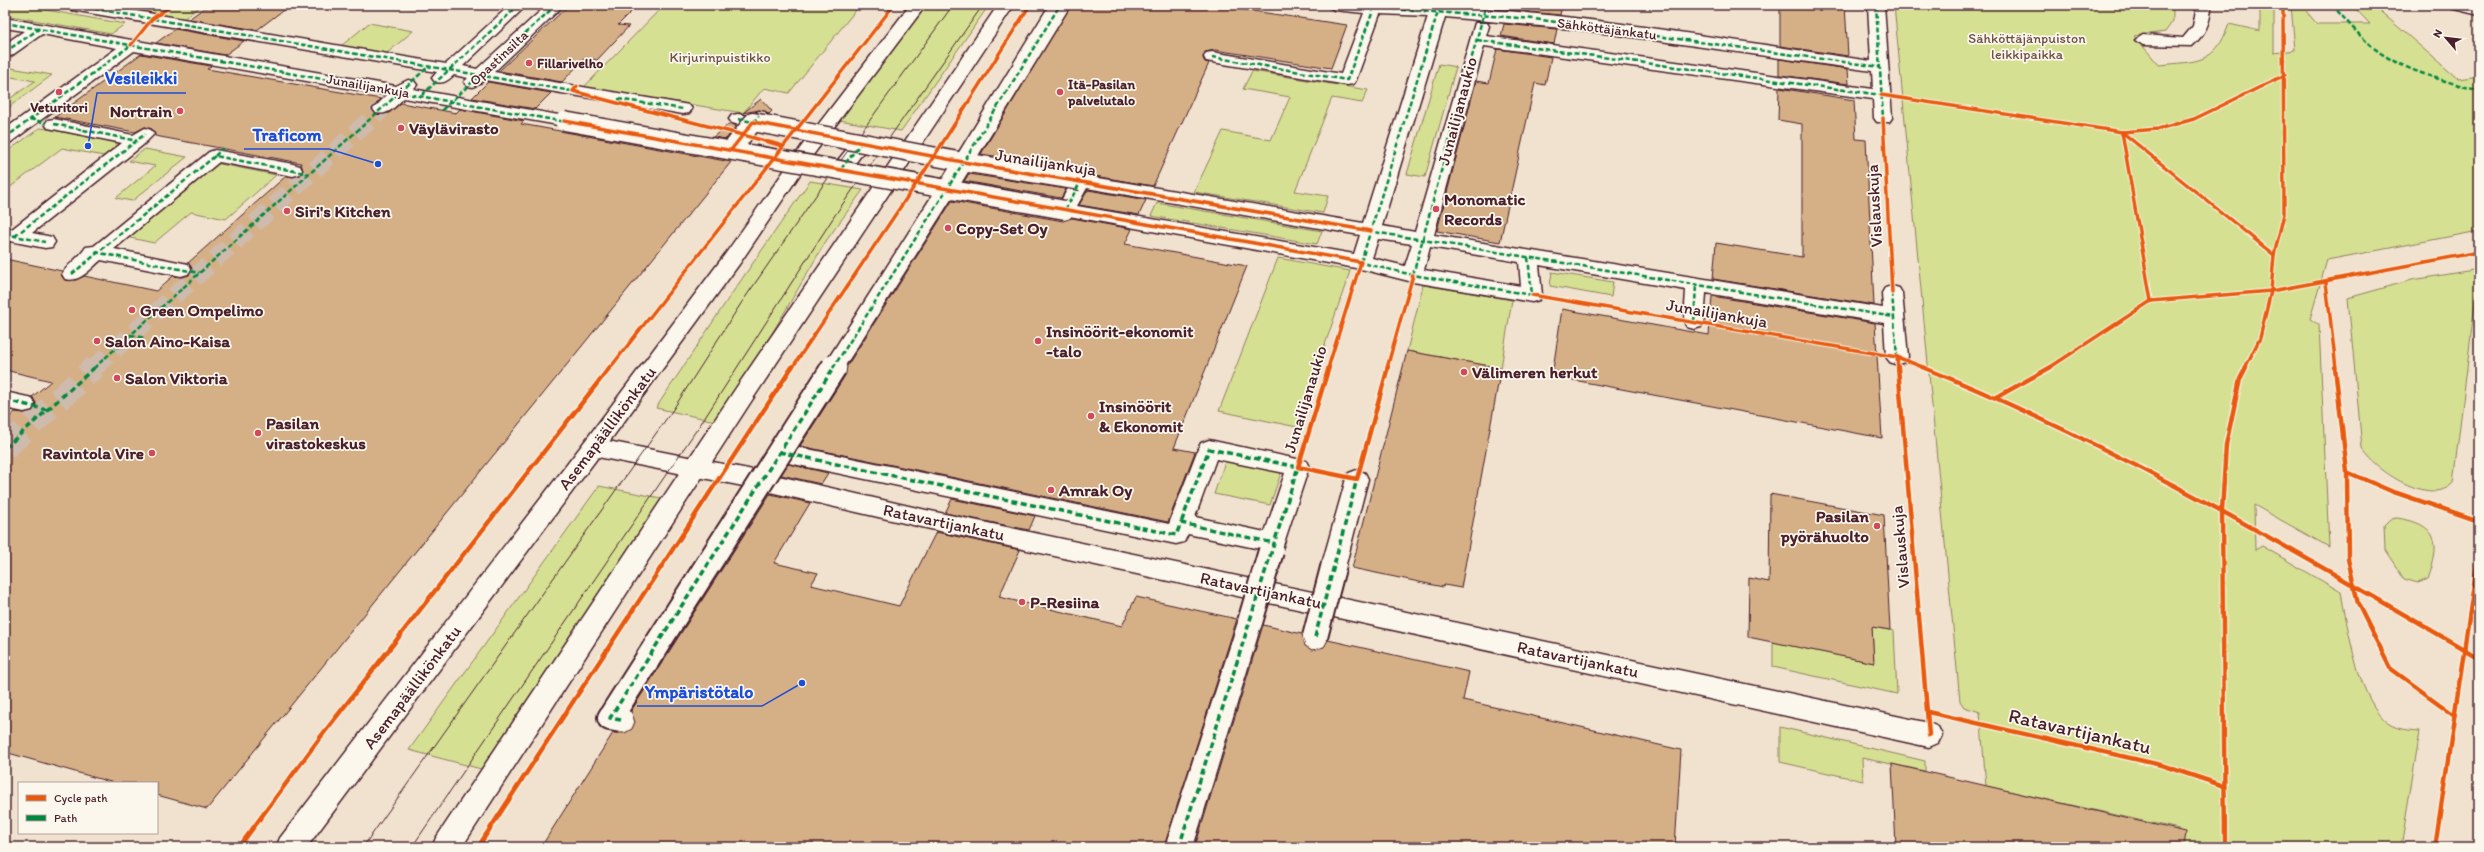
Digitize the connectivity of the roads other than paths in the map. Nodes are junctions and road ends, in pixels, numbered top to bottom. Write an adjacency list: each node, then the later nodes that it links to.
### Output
1 (72, 5): 24 (street, Junailijankuja)
2 (520, 5): 26 (street, Opastinsilta)
3 (556, 5): 27 (street, Opastinsilta)
4 (918, 5): 60 (street, Asemapäällikönkatu)
5 (1006, 5): 62 (street)
6 (1060, 5): 39 (street, bridge)
7 (1334, 5): 13 (street, Sähköttäjänkatu)
8 (1876, 5): 25 (street)
9 (2204, 5): 19 (lane)
10 (2455, 5): 14 (lane)
11 (1439, 9): 12 (street, Sähköttäjänkatu); 13 (street, Sähköttäjänkatu); 45 (street)
12 (1485, 10): 17 (street, Junailijanaukio); 25 (street, Sähköttäjänkatu)
13 (1373, 11): 23 (street)
14 (2479, 11)
15 (5, 23): 16 (street, Junailijankuja)
16 (39, 29): 20 (street, Junailijankuja); 21 (street)
17 (1477, 40): 29 (street, Sähköttäjänkatu); 47 (street, Junailijanaukio)
18 (2143, 40): 19 (lane)
19 (2187, 44): 22 (lane)
20 (131, 45): 28 (street, Junailijankuja); 35 (street)
21 (5, 52)
22 (2159, 56)
23 (1212, 57)
24 (428, 66): 26 (street, Junailijankuja); 28 (street)
25 (1880, 67): 29 (street)
26 (450, 70): 27 (street, Junailijankuja); 30 (street, Opastinsilta)
27 (480, 75): 31 (street, Opastinsilta); 33 (street, Junailijankuja)
28 (401, 92): 30 (street, Junailijankuja); 32 (street)
29 (1881, 94): 34 (street)
30 (422, 95): 31 (street, Junailijankuja)
31 (447, 106): 38 (street, Junailijankuja, bridge)
32 (382, 109)
33 (683, 109)
34 (1883, 118)
35 (43, 122): 36 (street); 46 (street)
36 (5, 138)
37 (861, 143): 38 (street, Junailijankuja, bridge); 39 (street, Junailijankuja, bridge); 40 (street)
38 (731, 150): 40 (street, Junailijankuja, bridge)
39 (963, 162): 42 (street, Junailijankuja, bridge); 43 (street, bridge)
40 (841, 169): 43 (street, Junailijankuja, bridge)
41 (293, 170): 49 (street)
42 (1081, 181): 44 (street); 45 (street, Junailijankuja)
43 (947, 189): 44 (street, Junailijankuja, bridge); 61 (street, bridge)
44 (1065, 210): 51 (street, Junailijankuja)
45 (1371, 232): 47 (street, Junailijankuja); 51 (street)
46 (10, 235): 48 (street)
47 (1423, 240): 50 (street, Junailijankuja); 54 (street, Junailijanaukio)
48 (45, 242)
49 (96, 252): 52 (street); 53 (street)
50 (1528, 257): 54 (street, Junailijankuja); 55 (street, Junailijankuja)
51 (1361, 262): 54 (street, Junailijankuja)
52 (181, 269)
53 (72, 274)
54 (1413, 275)
55 (1696, 285): 57 (street, Junailijankuja); 58 (street)
56 (1892, 293): 57 (street)
57 (1894, 317): 59 (street)
58 (1694, 322)
59 (1897, 357)
60 (593, 447): 62 (street, Ratavartijankatu); 69 (street, Asemapäällikönkatu)
61 (779, 452): 64 (street); 67 (street, bridge)
62 (695, 467): 68 (street, Ratavartijankatu); 70 (street)
63 (1357, 479): 66 (street, bridge)
64 (1180, 527): 65 (street); 65 (street)
65 (1273, 547): 71 (street, bridge)
66 (1315, 637)
67 (621, 720)
68 (1929, 735)
69 (290, 847)
70 (446, 847)
71 (1179, 847)

